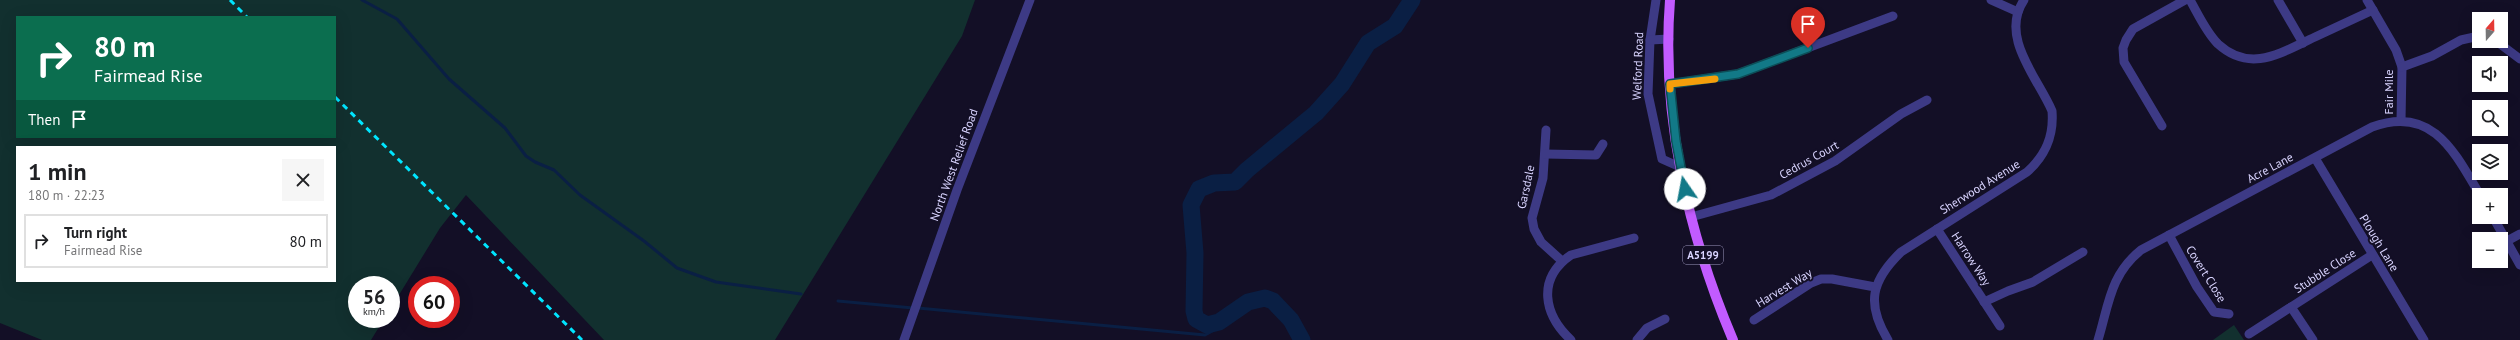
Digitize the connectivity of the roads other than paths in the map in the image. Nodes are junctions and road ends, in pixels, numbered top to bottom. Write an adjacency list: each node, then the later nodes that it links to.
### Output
1 (1030, 0): 49 (street, North West Relief Road)
2 (1656, 0): 15 (street, Welford Road)
3 (1670, 0): 14 (main road, A5199)
4 (1991, 0): 11 (street)
5 (2024, 0): 11 (street, Sherwood Avenue)
6 (2185, 0): 23 (street)
7 (2190, 0): 16 (street)
8 (2278, 0): 16 (street)
9 (2367, 0): 10 (street, Fair Mile)
10 (2373, 10): 16 (street); 19 (street, Fair Mile)
11 (2018, 12): 31 (street, Sherwood Avenue)
12 (1893, 16): 20 (street)
13 (2472, 38): 19 (street)
14 (1669, 39): 15 (street); 20 (main road, A5199)
15 (1650, 40): 28 (street, Welford Road)
16 (2303, 43)
17 (2505, 48): 18 (street)
18 (2520, 59)
19 (2402, 67): 22 (street, Fair Mile)
20 (1670, 84): 28 (main road, A5199)
21 (1927, 100): 30 (street, Cedrus Court)
22 (2401, 122): 27 (street, Acre Lane); 29 (street, Acre Lane)
23 (2162, 126)
24 (1546, 130): 26 (street, Garsdale)
25 (1603, 144): 26 (street, Garsdale)
26 (1545, 154): 39 (street, Garsdale)
27 (2315, 158): 33 (street, Acre Lane); 38 (street, Plough Lane)
28 (1680, 167): 30 (main road, A5199)
29 (2476, 188)
30 (1691, 217): 52 (main road, A5199)
31 (1937, 228): 41 (street, Sherwood Avenue); 42 (street, Harrow Way)
32 (2520, 234): 35 (street)
33 (2169, 235): 44 (street, Covert Close); 54 (street, Acre Lane)
34 (1634, 238): 39 (street)
35 (2508, 240)
36 (2508, 243): 40 (street)
37 (2083, 252): 42 (street, Harrow Way)
38 (2372, 255): 43 (street, Stubble Close); 56 (street, Plough Lane)
39 (1562, 261): 50 (street)
40 (2520, 265)
41 (1875, 287): 46 (street, Harvest Way); 53 (street, Sherwood Avenue)
42 (1984, 302): 47 (street, Harrow Way)
43 (2291, 307): 48 (street, Stubble Close); 55 (street, Stubble Close)
44 (2229, 314)
45 (1665, 319): 51 (street)
46 (1754, 320)
47 (2000, 326)
48 (2249, 334)
49 (904, 340)
50 (1571, 340)
51 (1637, 340)
52 (1733, 340)
53 (1888, 340)
54 (2098, 340)
55 (2313, 340)
56 (2424, 340)

